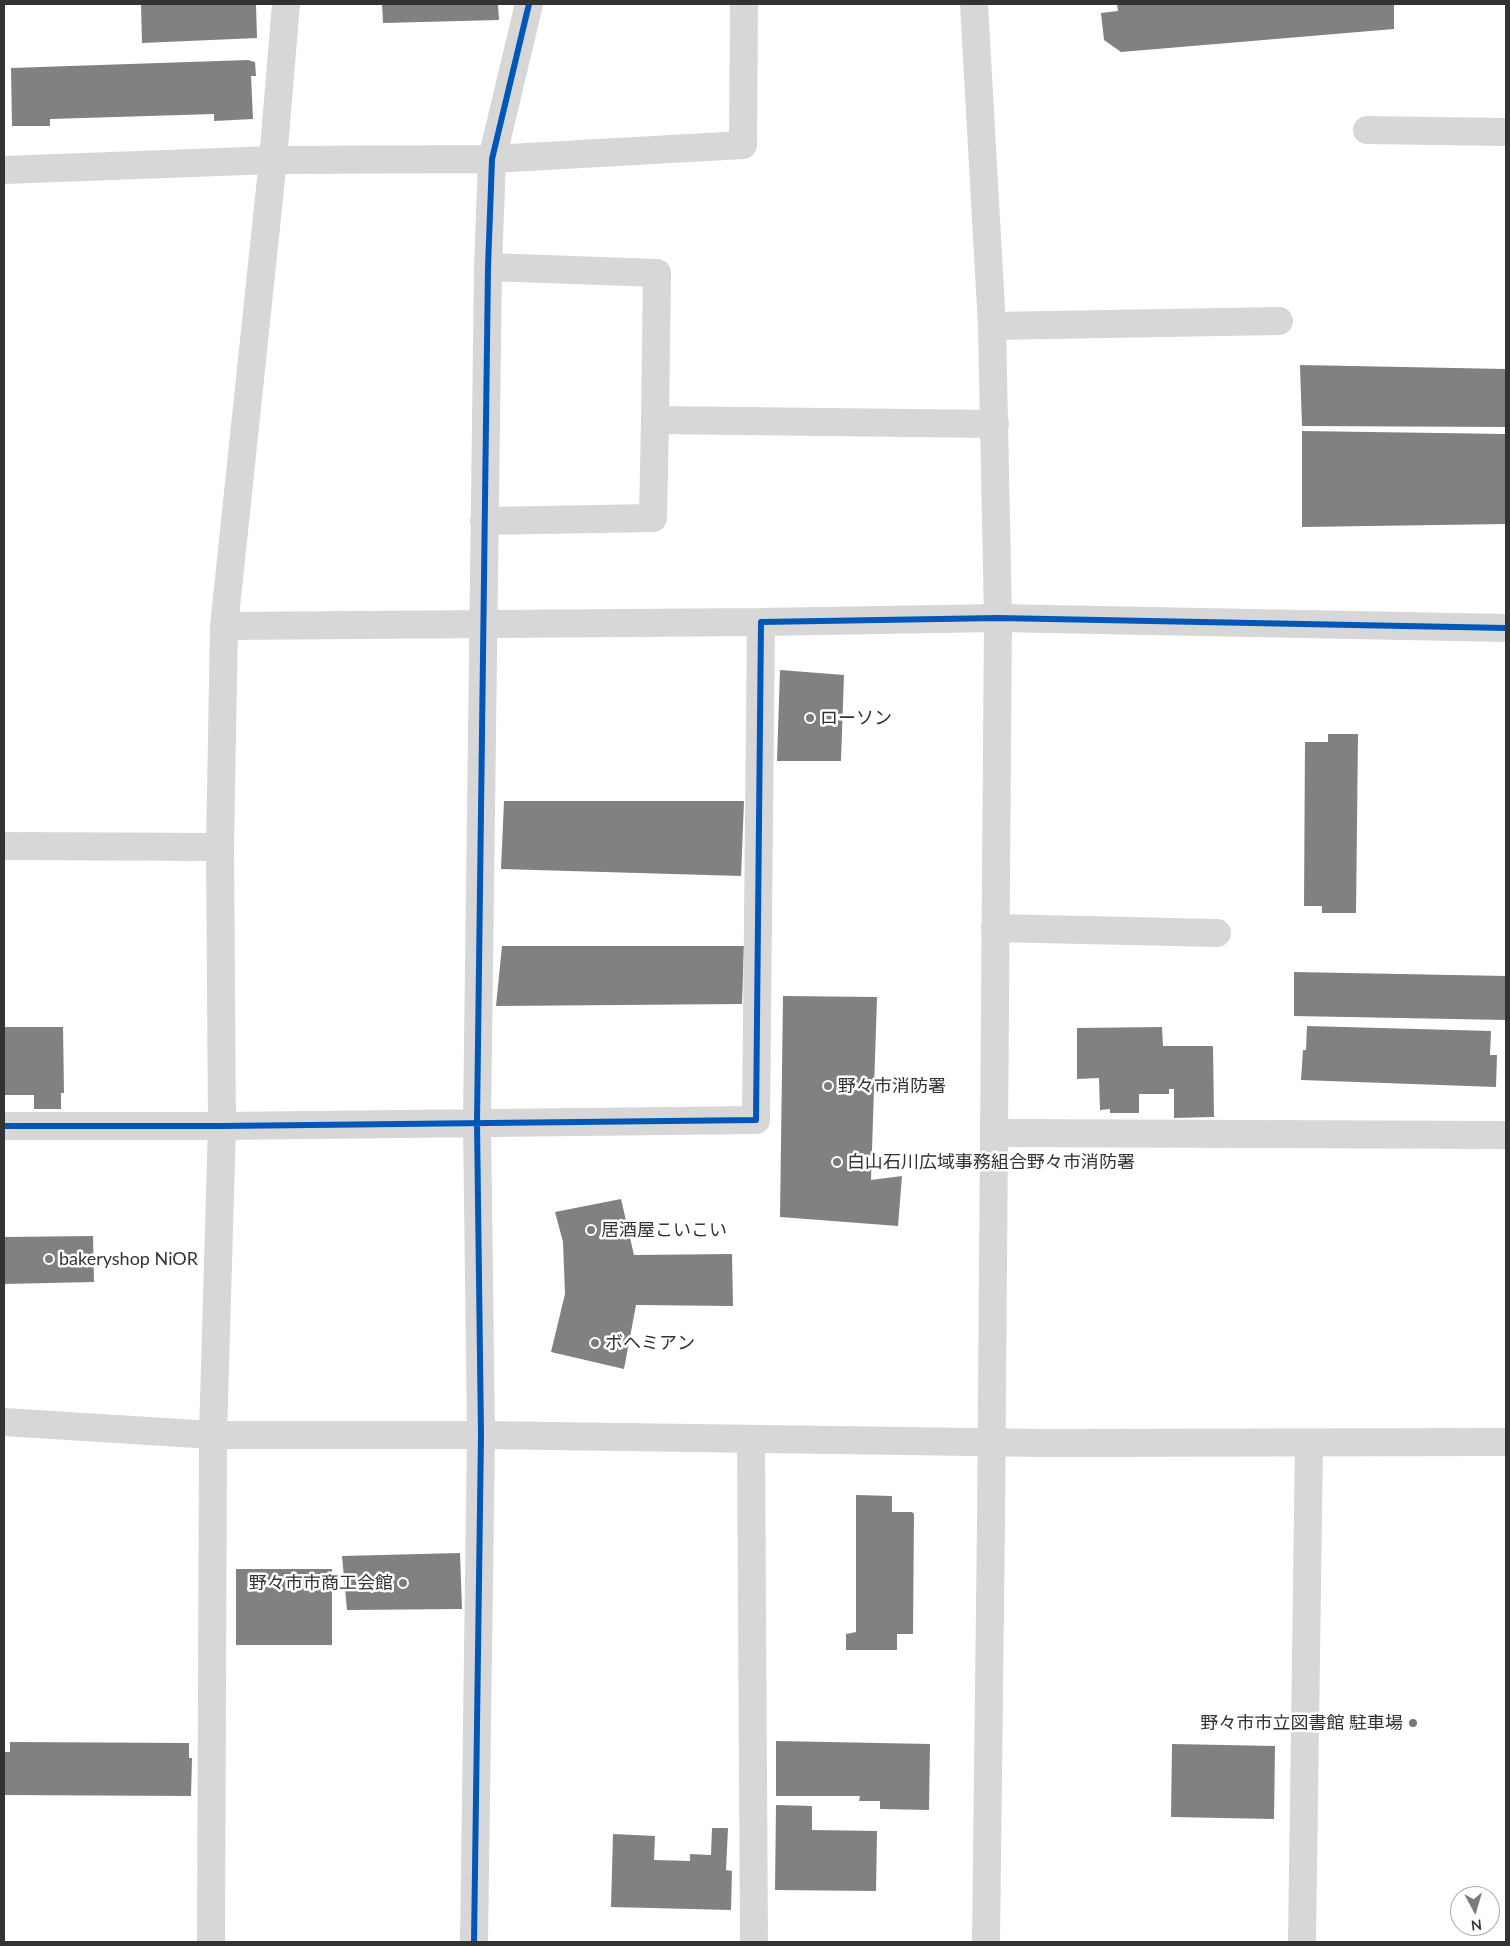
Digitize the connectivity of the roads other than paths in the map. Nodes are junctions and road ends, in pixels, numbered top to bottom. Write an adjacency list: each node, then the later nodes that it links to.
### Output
1 (286, 4): 8 (street)
2 (529, 4): 7 (street)
3 (744, 4): 7 (street)
4 (974, 4): 12 (street)
5 (1367, 130): 6 (street)
6 (1506, 132)
7 (492, 159): 8 (street); 10 (street)
8 (273, 160): 9 (street); 19 (street)
9 (4, 170)
10 (488, 267): 13 (street); 15 (street)
11 (1279, 321): 12 (street)
12 (992, 326): 14 (street)
13 (655, 420): 14 (street); 15 (street)
14 (995, 424): 16 (street)
15 (484, 521): 18 (street)
16 (998, 618): 17 (street); 20 (street); 23 (street)
17 (761, 622): 18 (street); 25 (street)
18 (482, 625): 19 (street); 25 (street)
19 (224, 626): 22 (street)
20 (1506, 628)
21 (4, 846): 22 (street)
22 (220, 847): 27 (street)
23 (996, 928): 24 (street); 28 (street)
24 (1217, 934)
25 (477, 1122): 27 (street); 32 (street)
26 (4, 1126): 27 (street)
27 (222, 1126): 31 (street)
28 (994, 1134): 29 (street); 35 (street)
29 (1506, 1135)
30 (4, 1422): 31 (street)
31 (213, 1435): 32 (street); 37 (street)
32 (481, 1435): 33 (street); 38 (street)
33 (751, 1440): 35 (street); 39 (street)
34 (1506, 1442): 36 (street)
35 (992, 1443): 36 (street); 40 (street)
36 (1309, 1443): 41 (street)
37 (211, 1942)
38 (474, 1942)
39 (754, 1942)
40 (986, 1942)
41 (1302, 1942)

